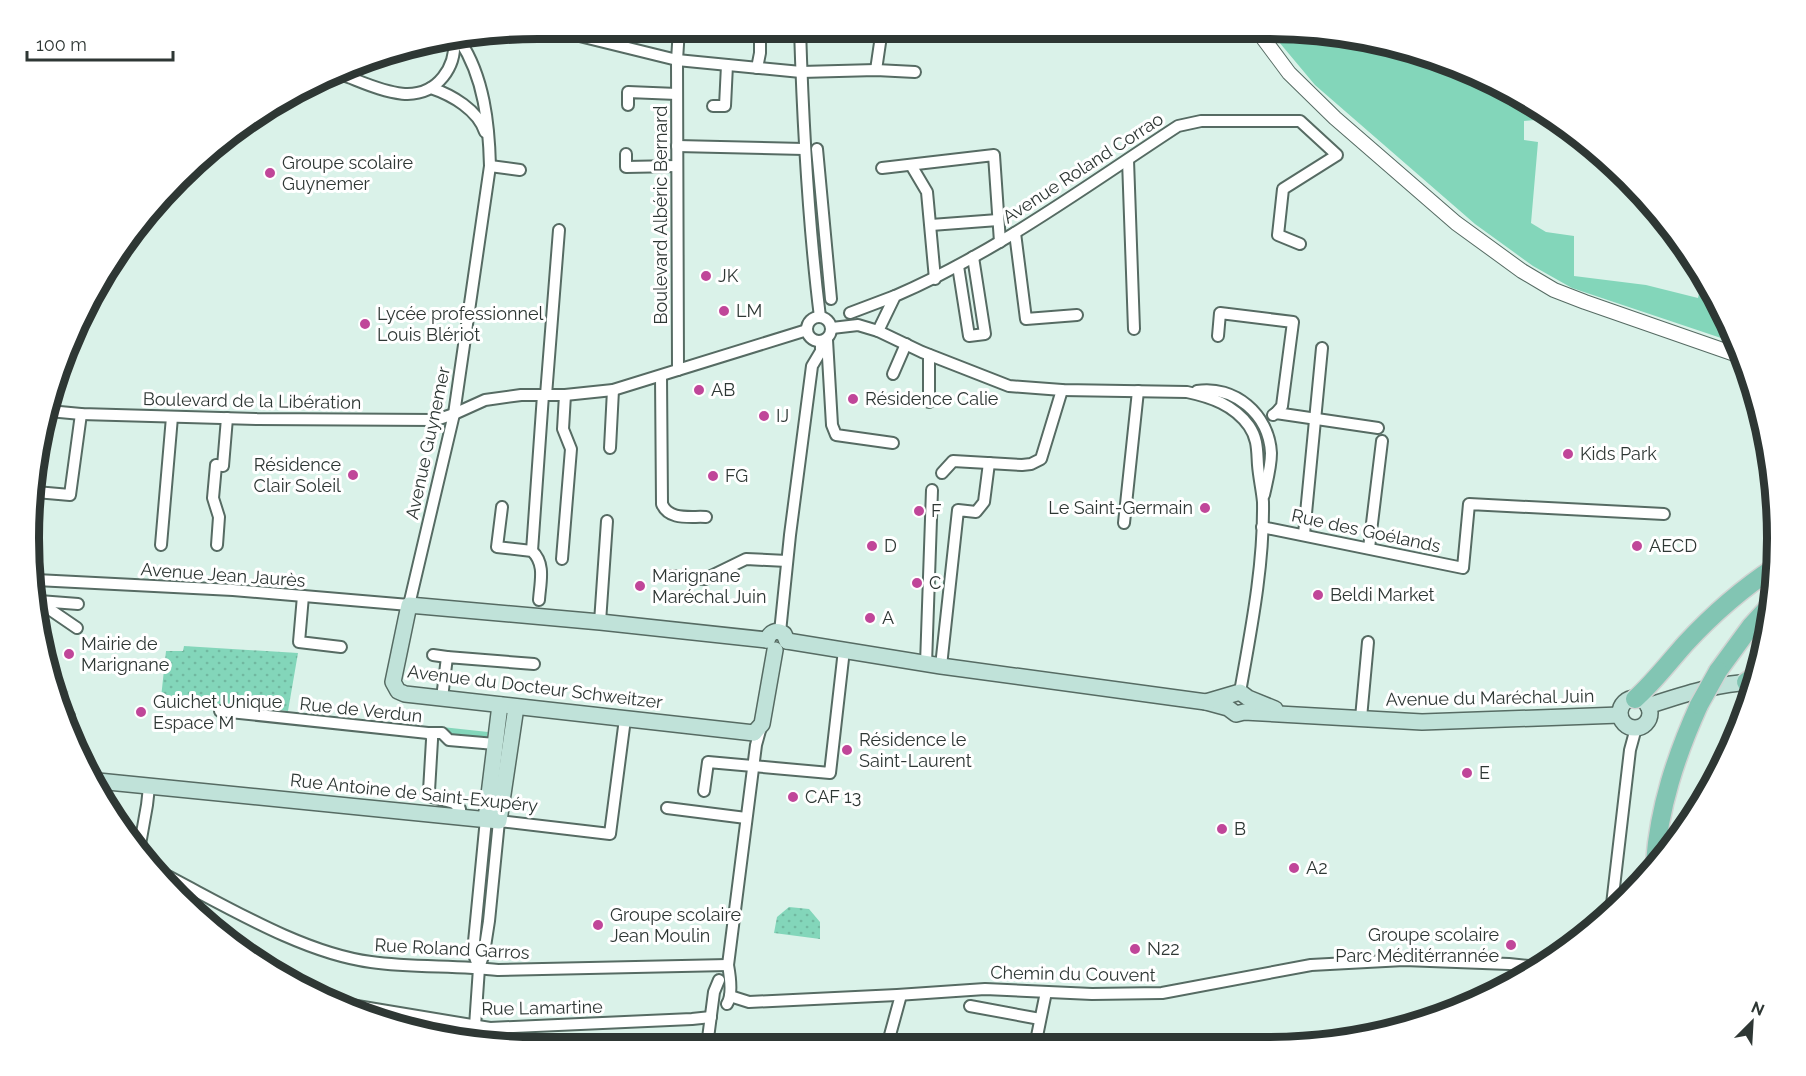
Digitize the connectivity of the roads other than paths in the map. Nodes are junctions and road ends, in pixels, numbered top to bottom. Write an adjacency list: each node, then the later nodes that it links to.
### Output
1 (602, 39): 9 (street)
2 (678, 39): 9 (street, Boulevard Albéric Bernard)
3 (760, 39): 11 (street)
4 (800, 39): 13 (street)
5 (881, 39): 12 (street)
6 (1264, 39): 55 (street)
7 (462, 45): 20 (street, Avenue Guynemer)
8 (454, 47): 16 (street)
9 (677, 60): 10 (street); 17 (street, Boulevard Albéric Bernard)
10 (727, 65): 11 (street); 19 (street)
11 (757, 68): 13 (street)
12 (876, 70): 13 (street); 14 (street)
13 (801, 72): 22 (street)
14 (915, 72)
15 (348, 77): 16 (street)
16 (431, 88): 20 (street)
17 (677, 94): 18 (street); 21 (street, Boulevard Albéric Bernard)
18 (628, 105)
19 (713, 106)
20 (489, 144): 27 (street, Avenue Guynemer)
21 (677, 146): 22 (street); 28 (street, Boulevard Albéric Bernard)
22 (804, 149): 34 (street)
23 (817, 149): 33 (street)
24 (626, 154): 28 (street)
25 (1128, 160): 36 (street, Avenue Roland Corrao); 38 (street, Avenue Roland Corrao); 48 (street)
26 (910, 165): 29 (street); 31 (street); 32 (street)
27 (490, 166): 30 (street); 70 (street, Avenue Guynemer)
28 (677, 166): 57 (street, Boulevard Albéric Bernard)
29 (882, 168)
30 (520, 170)
31 (998, 220): 32 (street); 37 (street)
32 (931, 225): 41 (street)
33 (825, 226): 34 (street); 43 (street)
34 (810, 227): 46 (street)
35 (559, 230): 64 (street)
36 (1016, 233): 37 (street, Avenue Roland Corrao); 45 (street)
37 (1000, 242): 39 (street, Avenue Roland Corrao)
38 (1300, 244)
39 (973, 257): 40 (street, Avenue Roland Corrao); 40 (street)
40 (957, 266): 41 (street, Avenue Roland Corrao)
41 (935, 279): 42 (street, Avenue Roland Corrao)
42 (895, 296): 44 (street, Avenue Roland Corrao); 50 (street)
43 (831, 299)
44 (850, 313)
45 (1077, 315)
46 (820, 317): 47 (street); 49 (street)
47 (832, 328): 50 (street); 52 (street)
48 (1134, 329)
49 (807, 330): 52 (street); 57 (street)
50 (878, 331): 53 (street)
51 (1218, 336): 68 (street)
52 (824, 340): 77 (street); 96 (street)
53 (906, 344): 56 (street); 58 (street)
54 (1322, 348): 73 (street)
55 (1731, 353)
56 (929, 355): 61 (street); 66 (street)
57 (678, 370): 59 (street)
58 (893, 374)
59 (661, 376): 60 (street); 86 (street)
60 (613, 390): 65 (street); 78 (street)
61 (1062, 390): 62 (street); 79 (street)
62 (1138, 391): 63 (street); 88 (street)
63 (1187, 392): 74 (street); 83 (street)
64 (544, 395): 65 (street); 70 (street); 94 (street)
65 (565, 395): 95 (street)
66 (929, 402)
67 (55, 412): 69 (street, Boulevard de la Libération)
68 (1276, 413): 73 (street); 74 (street)
69 (81, 414): 71 (street, Boulevard de la Libération); 82 (street)
70 (454, 414): 72 (street, Boulevard de la Libération); 105 (street, Avenue Guynemer)
71 (172, 417): 72 (street, Boulevard de la Libération); 91 (street)
72 (227, 418): 92 (street)
73 (1314, 419): 75 (street); 90 (street)
74 (1262, 421): 83 (street)
75 (1378, 428)
76 (1382, 441): 93 (street)
77 (893, 443)
78 (610, 448)
79 (989, 463): 80 (street); 116 (street)
80 (942, 473)
81 (933, 490): 116 (street)
82 (41, 492)
83 (1263, 501): 89 (street)
84 (502, 507): 94 (street)
85 (1664, 514): 93 (street, Rue des Goélands)
86 (706, 517)
87 (606, 521): 107 (street)
88 (1124, 523)
89 (1262, 527): 90 (street, Rue des Goélands); 121 (street)
90 (1304, 534): 93 (street, Rue des Goélands)
91 (160, 545)
92 (217, 545)
93 (1370, 548)
94 (532, 551): 101 (street)
95 (562, 560)
96 (787, 561): 98 (street); 109 (street)
97 (1766, 574): 122 (main road)
98 (671, 576)
99 (41, 580): 100 (street, Avenue Jean Jaurès)
100 (303, 596): 105 (street, Avenue Jean Jaurès); 111 (street)
101 (539, 600)
102 (43, 601): 104 (street)
103 (43, 604): 108 (street)
104 (78, 604)
105 (409, 605): 107 (main road); 120 (main road, Avenue du Docteur Schweitzer)
106 (1761, 615): 118 (main road)
107 (600, 622): 109 (main road)
108 (77, 628)
109 (777, 641): 112 (main road); 131 (main road)
110 (1368, 642): 127 (street)
111 (341, 647)
112 (844, 650): 116 (main road); 133 (street)
113 (433, 655): 114 (street)
114 (447, 657): 115 (street); 120 (street)
115 (534, 664)
116 (934, 665): 121 (main road)
117 (1749, 669): 118 (main road)
118 (1721, 678): 119 (main road); 122 (main road); 142 (main road, bridge)
119 (1747, 679)
120 (442, 698): 123 (main road, Avenue du Docteur Schweitzer)
121 (1238, 701): 127 (main road, Avenue du Maréchal Juin)
122 (1641, 702): 126 (main road); 129 (main road)
123 (500, 705): 124 (main road, Avenue du Docteur Schweitzer); 132 (main road)
124 (516, 707): 128 (main road, Avenue du Docteur Schweitzer); 140 (main road)
125 (220, 711): 130 (street, Rue de Verdun)
126 (1620, 715): 127 (main road, Avenue du Maréchal Juin); 129 (main road)
127 (1361, 718)
128 (625, 719): 131 (main road, Avenue du Docteur Schweitzer); 140 (street, Rue Antoine de Saint-Exupéry)
129 (1636, 728): 144 (street)
130 (429, 733): 132 (street); 138 (street, Rue de Verdun)
131 (757, 734): 133 (street)
132 (489, 744): 140 (main road)
133 (753, 766): 136 (street); 139 (street)
134 (102, 782): 135 (main road, Rue Antoine de Saint-Exupéry)
135 (149, 787): 138 (main road, Rue Antoine de Saint-Exupéry); 141 (street)
136 (705, 791)
137 (667, 808): 139 (street)
138 (461, 817): 140 (main road, Rue Antoine de Saint-Exupéry)
139 (746, 818): 145 (street)
140 (493, 820): 147 (street)
141 (140, 839)
142 (1656, 852)
143 (174, 879): 147 (street, Rue Roland Garros)
144 (1613, 899)
145 (728, 965): 147 (street, Rue Roland Garros); 150 (street); 150 (street)
146 (1523, 966): 148 (street, Chemin du Couvent)
147 (479, 968): 155 (street)
148 (1046, 992): 149 (street, Chemin du Couvent); 154 (street)
149 (901, 995): 150 (street, Chemin du Couvent); 157 (street)
150 (723, 999): 153 (street)
151 (970, 1006): 154 (street)
152 (372, 1009): 155 (street, Rue Lamartine)
153 (711, 1017): 155 (street, Rue Lamartine); 156 (street)
154 (1040, 1020): 158 (street)
155 (475, 1026)
156 (708, 1037)
157 (889, 1037)
158 (1037, 1037)

